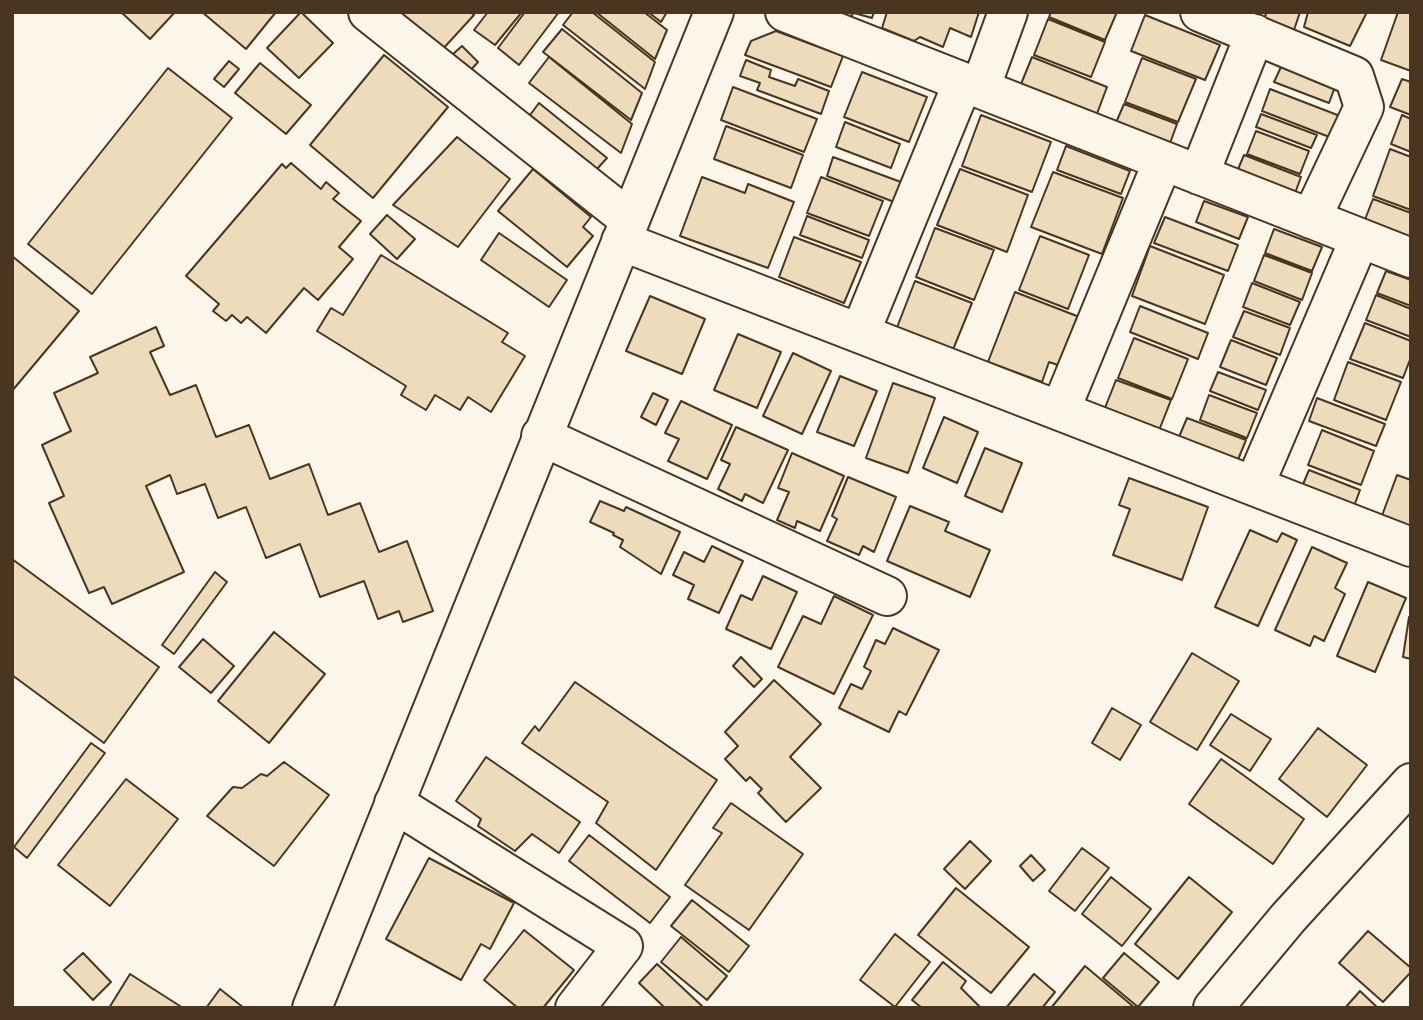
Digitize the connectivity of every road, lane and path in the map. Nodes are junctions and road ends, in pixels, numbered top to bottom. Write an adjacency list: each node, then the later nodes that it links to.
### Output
1 (368, 12): 11 (street)
2 (714, 12): 11 (street)
3 (785, 12): 7 (street)
4 (1008, 12): 7 (street)
5 (1200, 12): 6 (street)
6 (1255, 34): 9 (street); 10 (street)
7 (971, 85): 8 (street); 14 (street)
8 (1163, 161): 9 (street); 15 (street)
9 (1199, 175): 10 (street)
10 (1311, 219): 12 (street)
11 (626, 231): 14 (street); 16 (street)
12 (1360, 238): 13 (street); 17 (street)
13 (1411, 258)
14 (860, 333): 15 (street)
15 (1060, 411): 17 (street)
16 (541, 436): 19 (street); 21 (street)
17 (1254, 486): 18 (street)
18 (1411, 547)
19 (887, 596)
20 (1411, 783): 24 (street)
21 (394, 803): 22 (street); 23 (street)
22 (312, 1008)
23 (575, 1008)
24 (1213, 1008)

